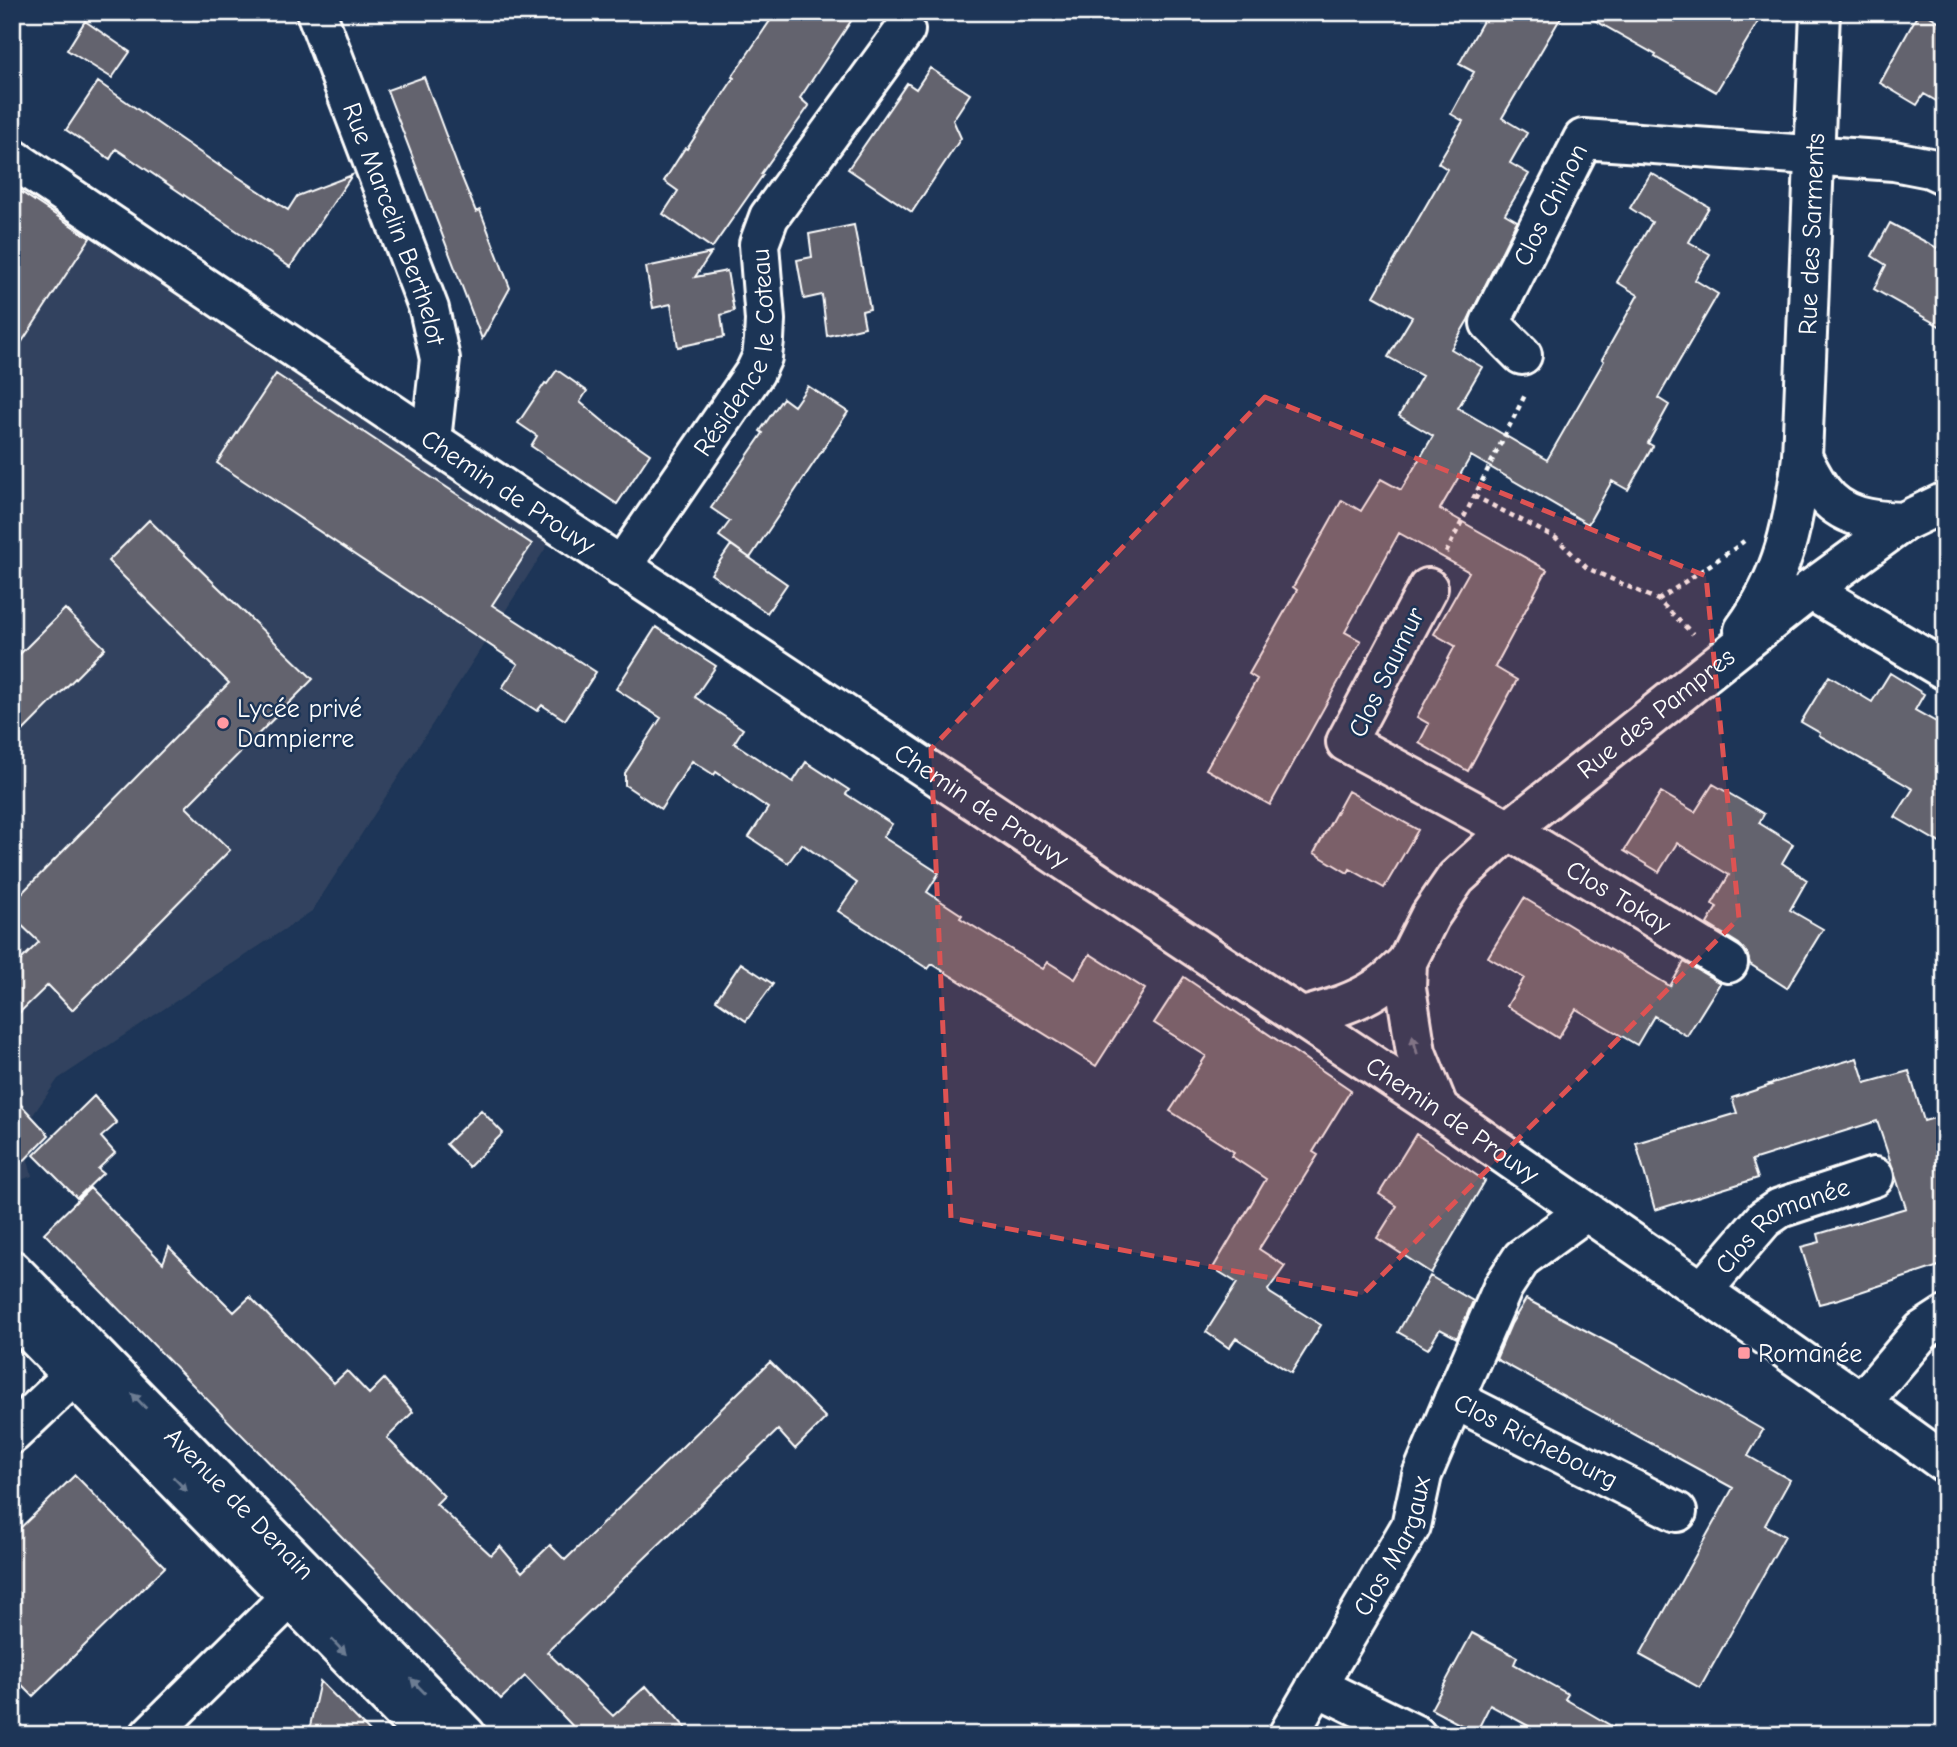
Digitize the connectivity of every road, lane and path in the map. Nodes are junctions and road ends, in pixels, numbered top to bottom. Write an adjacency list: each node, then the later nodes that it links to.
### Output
1 (316, 12): 8 (street, Rue Marcelin Berthelot)
2 (1821, 12): 4 (street, Rue des Sarments)
3 (905, 30): 14 (street, Résidence le Coteau)
4 (1814, 156): 6 (street); 7 (street, Clos Chinon); 9 (street, Rue des Sarments)
5 (12, 158): 8 (street, Chemin de Prouvy)
6 (1945, 175)
7 (1521, 355): 10 (path)
8 (430, 440): 14 (street, Chemin de Prouvy)
9 (1801, 457): 12 (street, Rue des Sarments); 13 (street)
10 (1474, 496): 15 (path); 17 (path)
11 (1945, 502): 13 (street, Rue des Pampres)
12 (1793, 522): 17 (path); 18 (street, Rue des Sarments)
13 (1903, 522): 16 (street, Rue des Pampres)
14 (621, 567): 23 (street, Chemin de Prouvy)
15 (1429, 588): 20 (street, Clos Saumur)
16 (1810, 590): 18 (street, Rue des Pampres); 19 (street)
17 (1658, 600): 18 (path)
18 (1720, 663): 20 (street, Rue des Pampres)
19 (1945, 670)
20 (1509, 830): 21 (street, Rue des Pampres); 22 (street, Clos Tokay)
21 (1407, 962): 23 (street, Rue des Pampres); 24 (street, Rue des Pampres, one-way to 21)
22 (1728, 964)
23 (1303, 1017): 24 (street, Chemin de Prouvy)
24 (1439, 1109): 26 (street, Chemin de Prouvy)
25 (1874, 1177): 28 (street, Clos Romanée)
26 (1585, 1212): 28 (street, Chemin de Prouvy); 32 (street, Clos Richebourg)
27 (12, 1270): 41 (street, Avenue de Denain, one-way to 27)
28 (1702, 1291): 33 (street, Chemin de Prouvy)
29 (12, 1313): 31 (street, Avenue de Denain)
30 (1945, 1316): 33 (street)
31 (74, 1376): 34 (street); 37 (street, Avenue de Denain, one-way to 37)
32 (1454, 1399): 36 (street, Clos Richebourg); 38 (street, Clos Margaux)
33 (1862, 1402): 35 (street, Chemin de Prouvy)
34 (12, 1434)
35 (1945, 1463)
36 (1677, 1512)
37 (290, 1597): 39 (street); 40 (street, Avenue de Denain, one-way to 40)
38 (1317, 1686): 42 (street, Clos Margaux); 43 (street)
39 (150, 1735)
40 (425, 1735)
41 (466, 1735)
42 (1288, 1735)
43 (1416, 1735)

